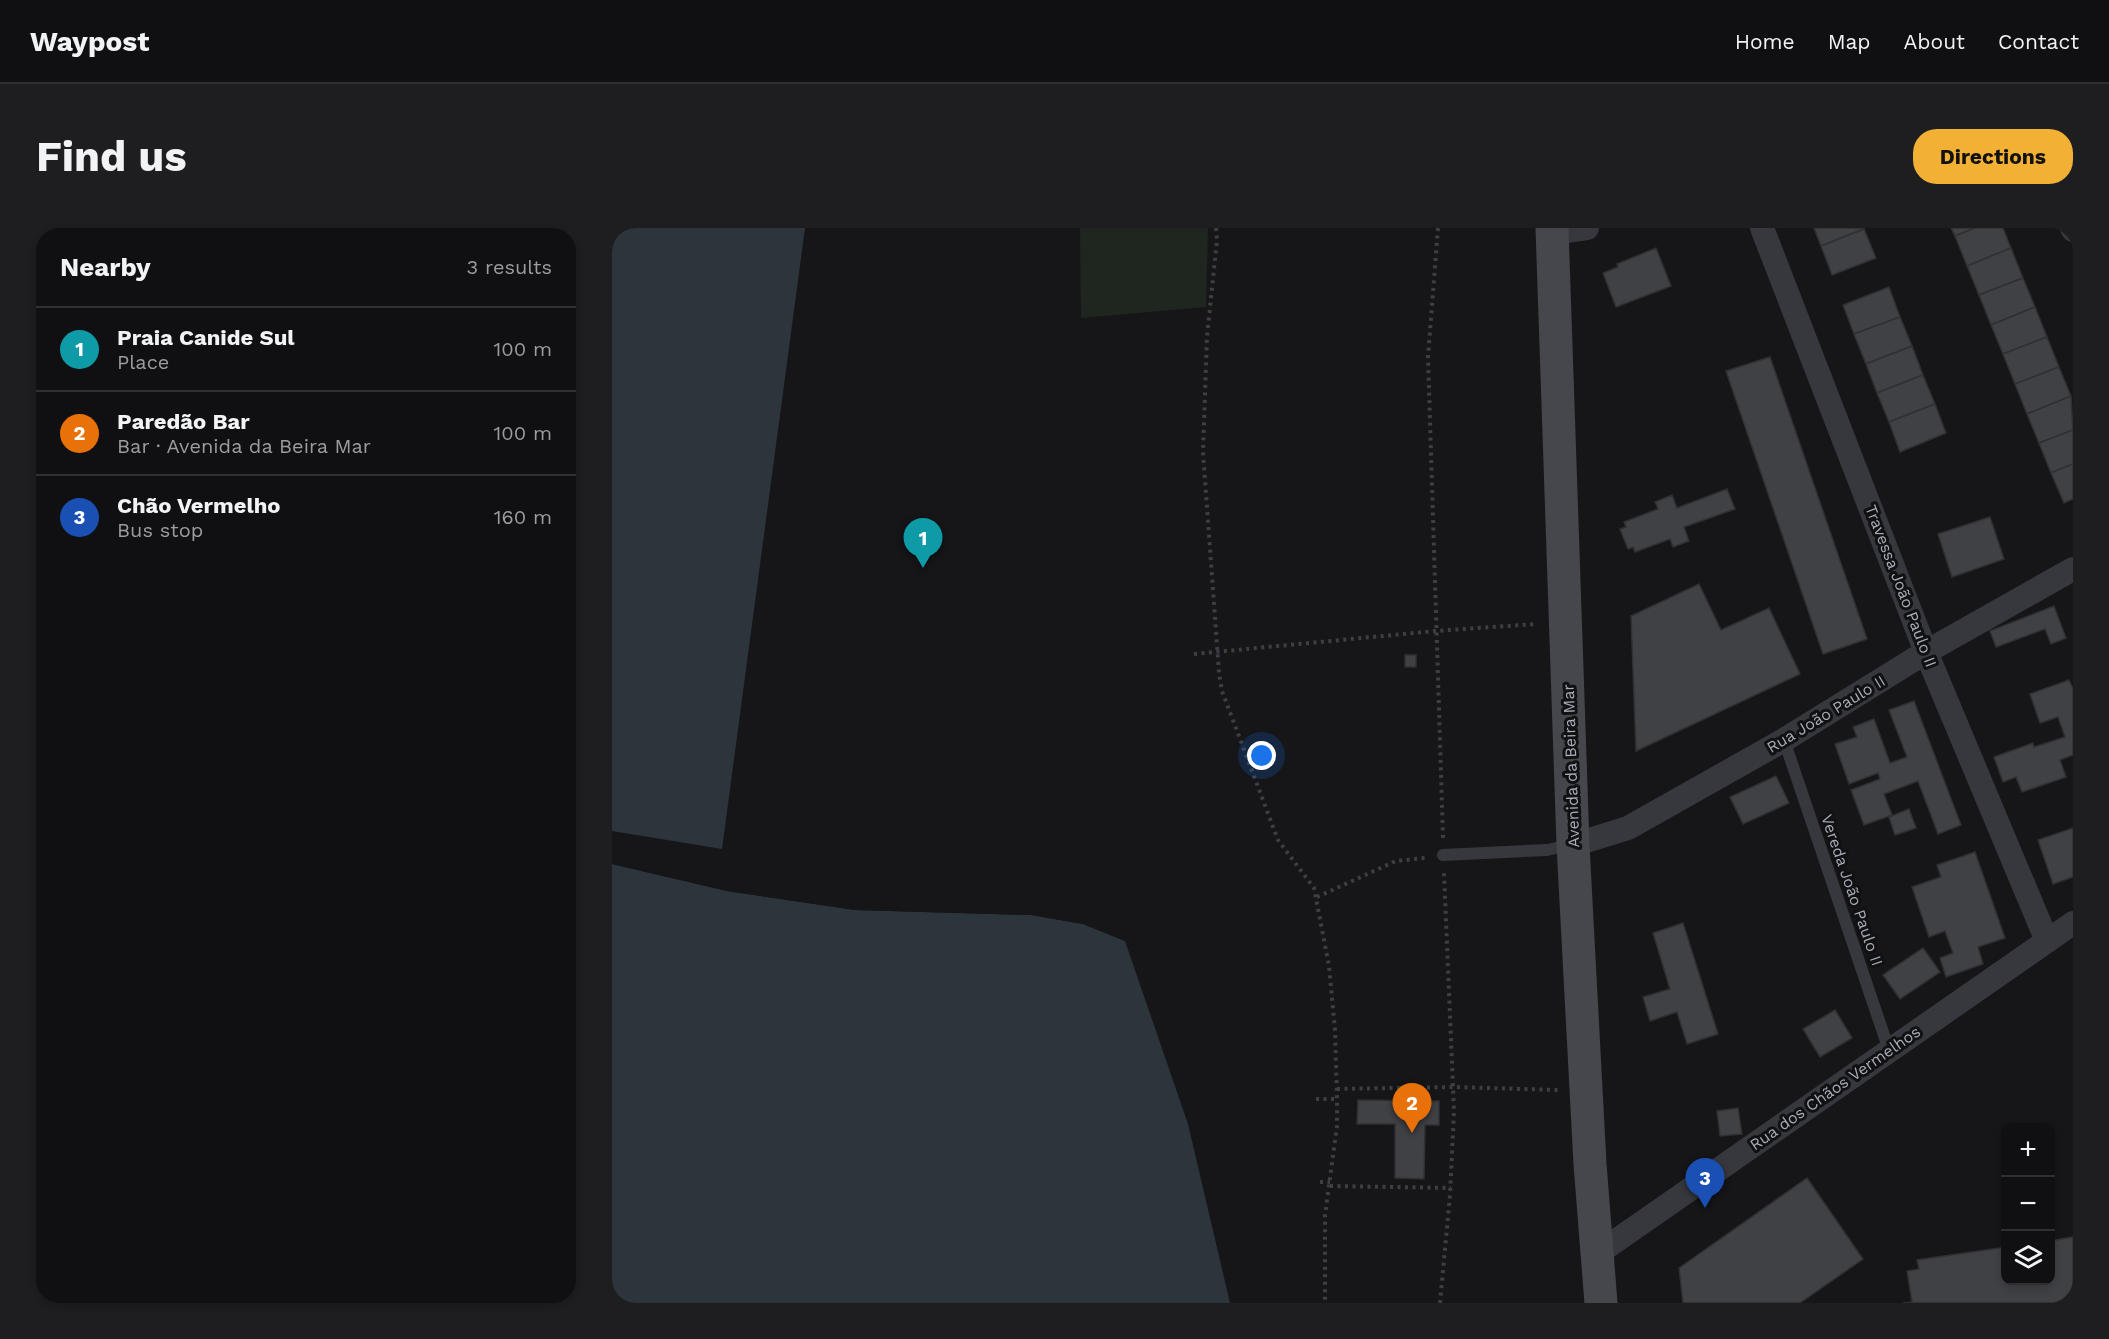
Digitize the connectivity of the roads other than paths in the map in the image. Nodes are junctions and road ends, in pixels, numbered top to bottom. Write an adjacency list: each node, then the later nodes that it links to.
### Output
1 (1587, 228): 3 (street)
2 (1762, 228): 5 (street, Travessa João Paulo II)
3 (1552, 230): 7 (main road, Avenida da Beira Mar)
4 (2073, 569): 5 (street, Rua João Paulo II)
5 (1926, 652): 6 (street, Rua João Paulo II); 10 (street, Travessa João Paulo II)
6 (1784, 740): 7 (street, Rua João Paulo II); 11 (lane, Vereda João Paulo II)
7 (1573, 845): 8 (lane); 12 (main road, Avenida da Beira Mar)
8 (1443, 855)
9 (2073, 923): 10 (street, Rua dos Chãos Vermelhos)
10 (2047, 941): 11 (street, Rua dos Chãos Vermelhos)
11 (1889, 1050): 12 (street, Rua dos Chãos Vermelhos)
12 (1597, 1254): 13 (main road, Avenida da Beira Mar)
13 (1601, 1303)

